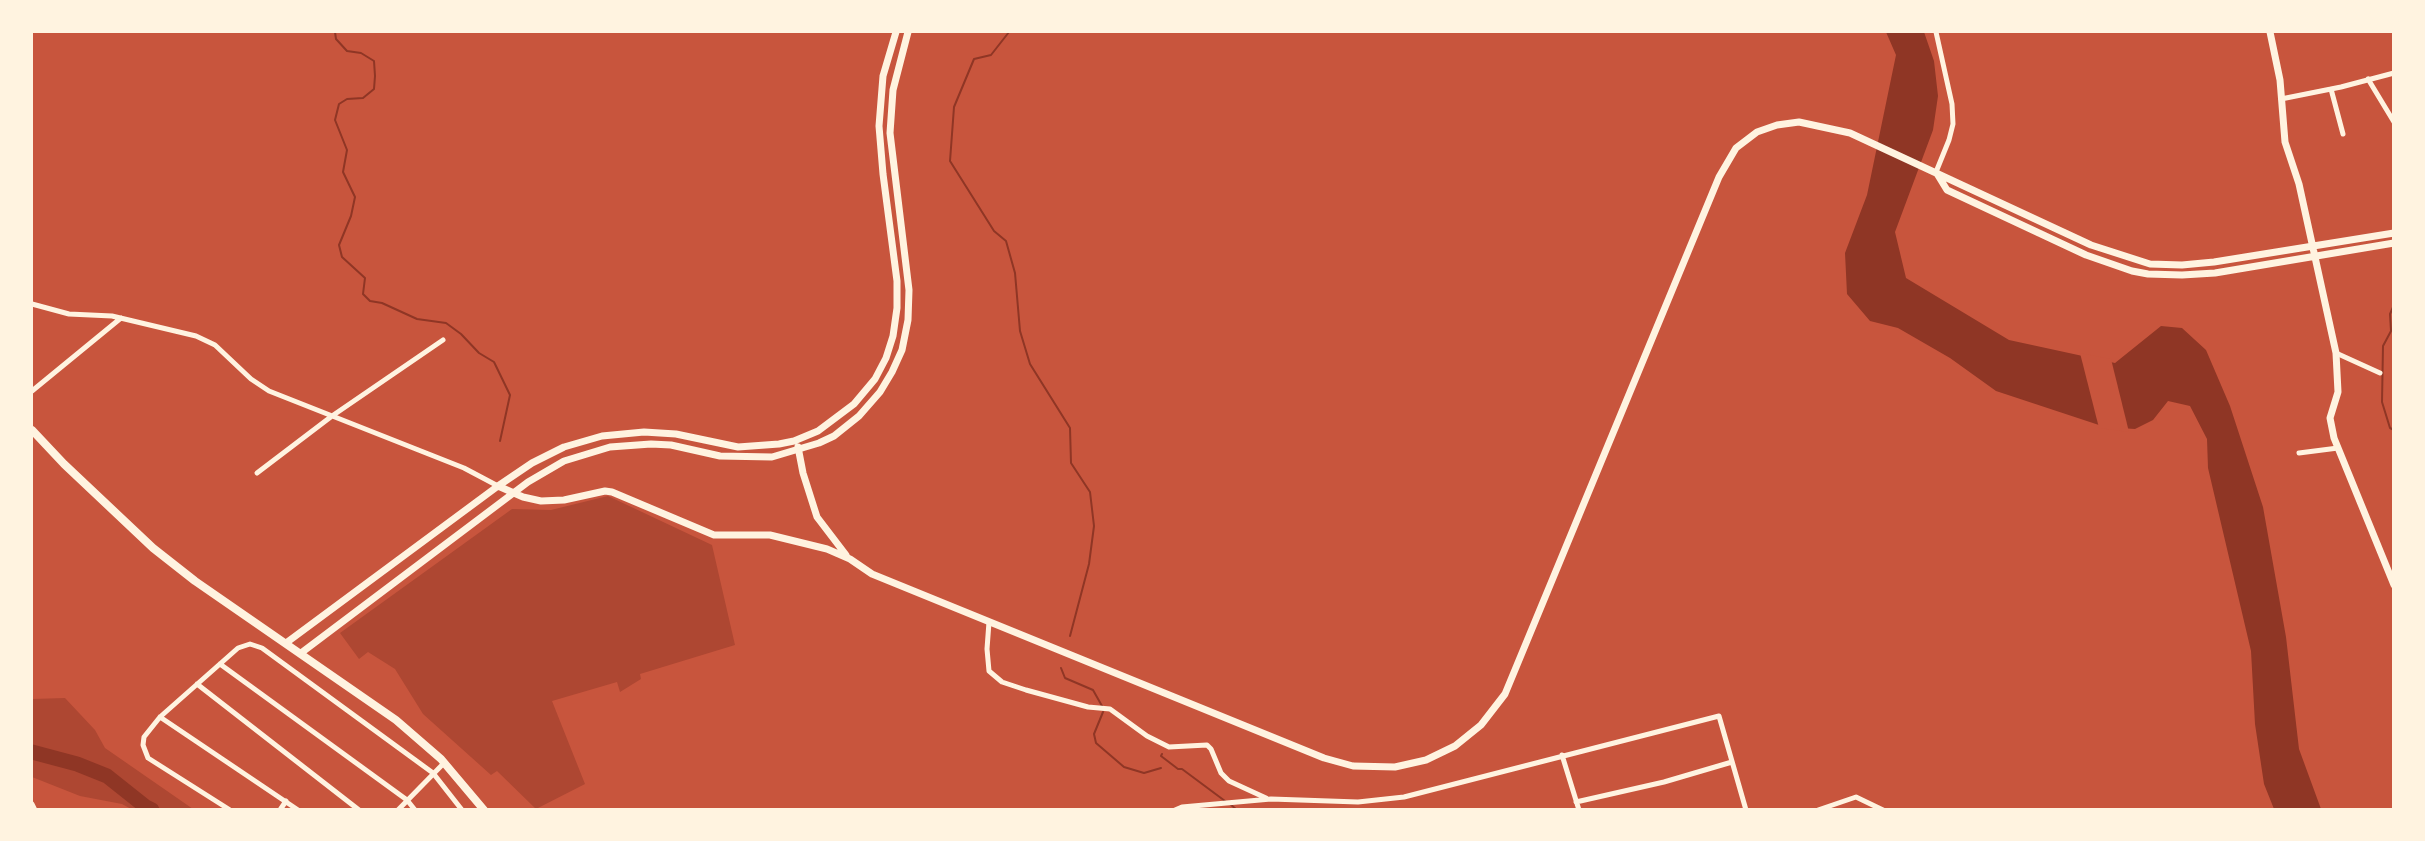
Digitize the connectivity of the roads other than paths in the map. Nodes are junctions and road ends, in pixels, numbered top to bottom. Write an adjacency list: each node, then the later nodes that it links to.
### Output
1 (896, 32): 26 (street)
2 (908, 32): 28 (street)
3 (1936, 32): 11 (street)
4 (2270, 32): 8 (street)
5 (2394, 73): 6 (street)
6 (2368, 79): 7 (street); 9 (street)
7 (2331, 89): 8 (street); 10 (street)
8 (2281, 99): 14 (street)
9 (2394, 122)
10 (2343, 134)
11 (1936, 172): 15 (street); 17 (street); 35 (street)
12 (2394, 233): 14 (street)
13 (2394, 243): 16 (street)
14 (2313, 246): 15 (street); 16 (street)
15 (2105, 251): 17 (street)
16 (2315, 256): 17 (street); 21 (street)
17 (2102, 260)
18 (32, 304): 19 (street)
19 (121, 318): 23 (street); 24 (street)
20 (443, 340): 24 (street)
21 (2336, 353): 22 (street); 27 (street)
22 (2380, 373)
23 (32, 391)
24 (332, 416): 30 (street); 31 (street)
25 (32, 430): 36 (main road)
26 (798, 440): 28 (street); 31 (street)
27 (2338, 448): 29 (street); 34 (street)
28 (799, 451): 32 (street); 33 (street)
29 (2299, 453)
30 (257, 473)
31 (498, 486): 32 (street); 36 (street)
32 (514, 494): 33 (street); 37 (street)
33 (850, 559): 35 (street)
34 (2394, 585)
35 (989, 622): 45 (street)
36 (286, 643): 37 (main road)
37 (301, 653): 43 (main road)
38 (220, 664): 39 (street); 44 (street); 46 (street)
39 (197, 684): 40 (street); 54 (street)
40 (160, 717): 47 (street); 51 (street)
41 (1562, 755): 42 (street); 45 (street); 48 (street)
42 (1732, 762): 48 (street); 61 (street)
43 (444, 763): 44 (street); 58 (main road)
44 (434, 774): 46 (street); 57 (street)
45 (1270, 799): 59 (street)
46 (407, 800): 55 (street); 56 (street)
47 (286, 801): 52 (street); 53 (street)
48 (1576, 802): 60 (street)
49 (32, 804): 50 (street)
50 (35, 810)
51 (230, 810)
52 (280, 810)
53 (298, 810)
54 (359, 810)
55 (398, 810)
56 (415, 810)
57 (462, 810)
58 (484, 810)
59 (1176, 810)
60 (1579, 810)
61 (1746, 810)
62 (1818, 810): 63 (street)
63 (1883, 810)

